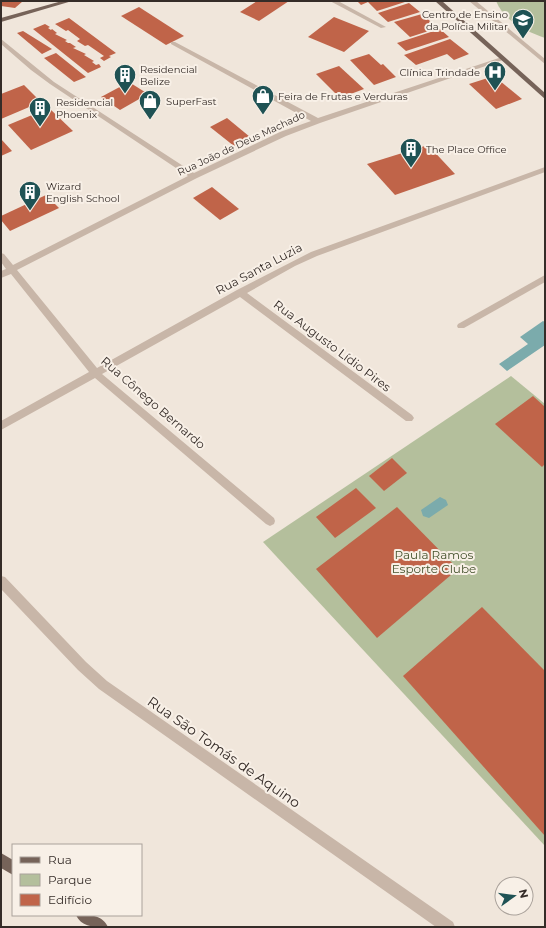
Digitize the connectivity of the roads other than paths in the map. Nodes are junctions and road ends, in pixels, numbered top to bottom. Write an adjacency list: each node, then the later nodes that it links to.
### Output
1 (69, 1): 5 (main road)
2 (333, 1): 6 (street)
3 (438, 1): 9 (main road)
4 (472, 1): 10 (street)
5 (1, 20)
6 (383, 27)
7 (1, 41): 14 (street)
8 (173, 43): 12 (street)
9 (501, 59): 11 (main road); 12 (street, Rua João de Deus Machado)
10 (545, 62)
11 (545, 97)
12 (317, 121): 14 (street, Rua João de Deus Machado)
13 (545, 170): 19 (street, Rua Santa Luzia)
14 (194, 176): 16 (street, Rua João de Deus Machado)
15 (1, 256): 16 (street, Rua Cônego Bernardo)
16 (12, 269): 17 (street, Rua João de Deus Machado); 21 (street, Rua Cônego Bernardo)
17 (1, 275)
18 (545, 278): 20 (street)
19 (240, 292): 21 (street, Rua Santa Luzia); 22 (street, Rua Augusto Lídio Pires)
20 (461, 326)
21 (95, 373): 23 (street, Rua Santa Luzia); 24 (street, Rua Cônego Bernardo)
22 (409, 418)
23 (1, 426)
24 (270, 521)
25 (1, 581): 30 (street, Rua São Tomás de Aquino)
26 (1, 860): 27 (main road)
27 (12, 867)
28 (84, 916): 29 (main road)
29 (101, 927)
30 (448, 927)

